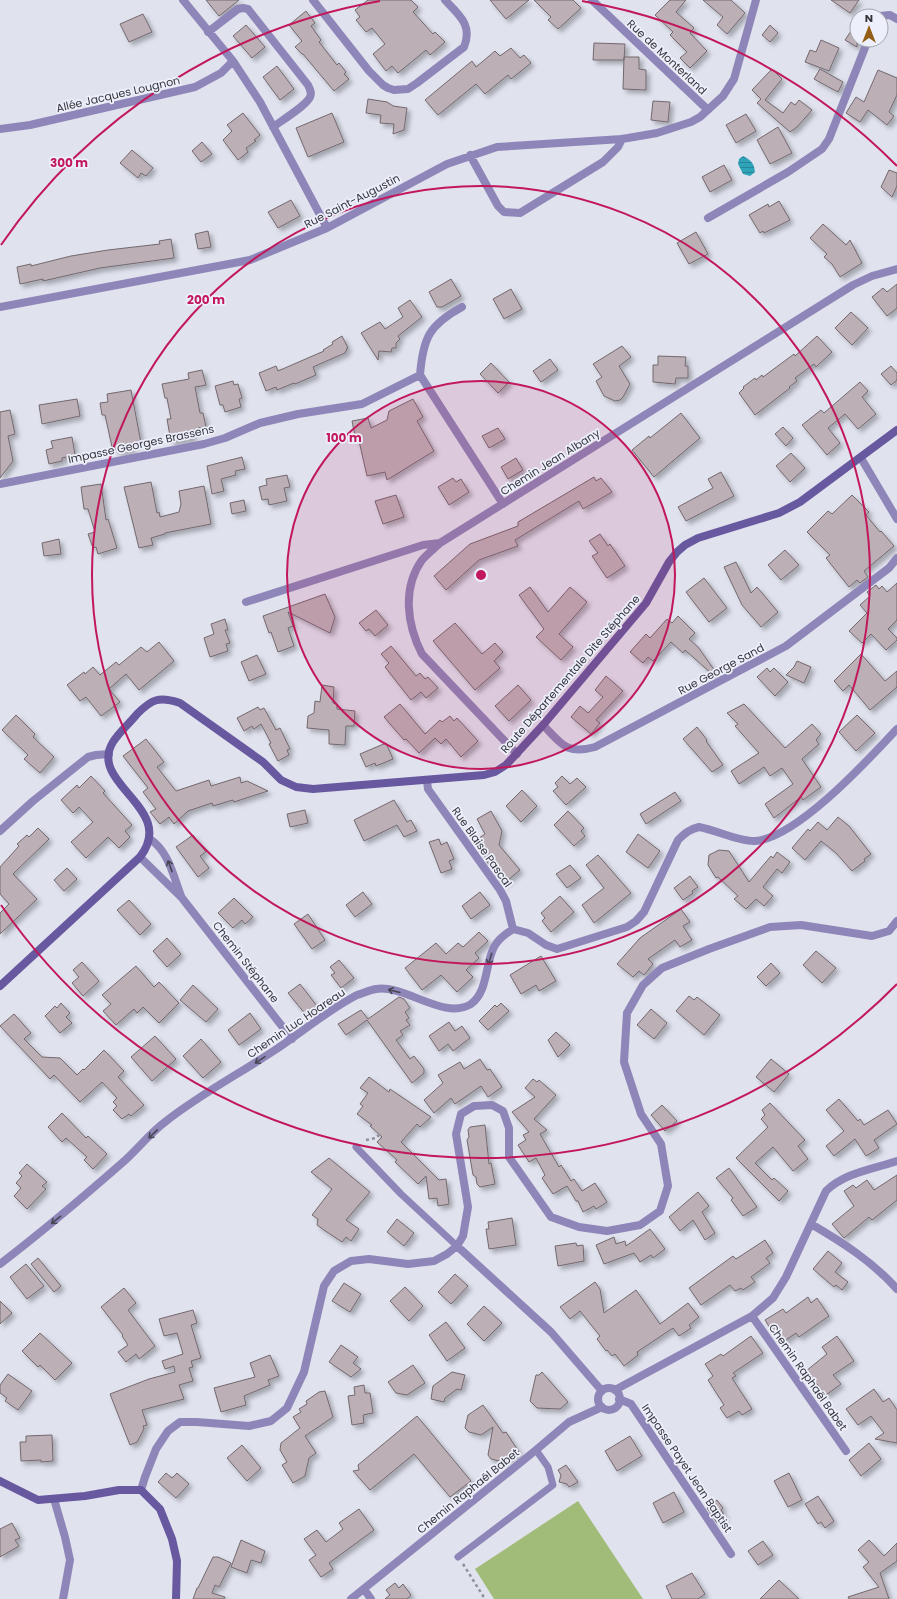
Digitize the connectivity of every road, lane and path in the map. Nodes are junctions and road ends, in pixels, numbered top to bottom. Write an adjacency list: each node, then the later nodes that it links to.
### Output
1 (183, 0): 6 (street)
2 (313, 0): 3 (street)
3 (446, 0)
4 (756, 0): 9 (street, Rue de Monterland)
5 (597, 2): 9 (street, Rue de Monterland)
6 (208, 32): 8 (street); 10 (street)
7 (865, 48): 14 (street)
8 (233, 61): 10 (street); 11 (street, Allée Jacques Lougnon)
9 (708, 110): 12 (street, Rue Saint-Augustin)
10 (273, 127): 15 (street)
11 (0, 129)
12 (622, 139): 13 (street, Rue Saint-Augustin); 13 (street)
13 (470, 155): 15 (street, Rue Saint-Augustin)
14 (708, 218)
15 (326, 228): 17 (street, Rue Saint-Augustin)
16 (897, 269): 23 (street, Chemin Jean Albany)
17 (0, 307)
18 (462, 307): 19 (street)
19 (420, 375): 22 (street, Impasse Georges Brassens); 23 (street)
20 (897, 430): 21 (main road, Route Départementale Dite Stéphane)
21 (861, 458): 24 (street); 28 (main road, Route Départementale Dite Stéphane)
22 (0, 484)
23 (503, 504): 25 (street, Chemin Jean Albany)
24 (897, 519)
25 (440, 543): 27 (street); 31 (street, Chemin Jean Albany)
26 (897, 558): 28 (street, Rue George Sand)
27 (246, 602)
28 (543, 725): 31 (main road, Route Départementale Dite Stéphane)
29 (897, 730): 38 (street)
30 (109, 754): 32 (main road, Route Départementale Dite Stéphane); 33 (street); 34 (main road)
31 (517, 754): 32 (main road, Route Départementale Dite Stéphane)
32 (427, 781): 38 (street, Rue Blaise Pascal)
33 (0, 831)
34 (150, 839): 35 (main road); 36 (street, Chemin Stéphane, one-way to 34)
35 (140, 857): 36 (street, Chemin Stéphane); 39 (main road)
36 (182, 898): 40 (street, Chemin Stéphane)
37 (897, 921): 46 (street)
38 (513, 929): 40 (street, Chemin Luc Hoareau, one-way to 40)
39 (0, 986)
40 (292, 1039): 47 (street, Chemin Luc Hoareau, one-way to 47)
41 (379, 1135): 42 (path)
42 (366, 1140)
43 (356, 1146): 46 (lane)
44 (897, 1162): 45 (street)
45 (811, 1224): 48 (street); 49 (street)
46 (457, 1246): 51 (street); 57 (street)
47 (0, 1264)
48 (897, 1290)
49 (752, 1316): 50 (street); 55 (street, Chemin Raphaël Babet)
50 (615, 1390): 51 (street); 52 (street)
51 (602, 1391): 53 (street)
52 (620, 1399): 53 (street); 59 (street, Impasse Payet Jean Baptist)
53 (602, 1406): 54 (street, Chemin Raphaël Babet)
54 (536, 1450): 60 (lane); 61 (street, Chemin Raphaël Babet)
55 (846, 1451)
56 (0, 1481): 58 (main road)
57 (141, 1490): 58 (main road); 63 (main road)
58 (54, 1499): 62 (street)
59 (731, 1554)
60 (458, 1557): 66 (path)
61 (364, 1590): 64 (street, Chemin Raphaël Babet); 65 (street)
62 (63, 1599)
63 (176, 1599)
64 (350, 1599)
65 (371, 1599)
66 (485, 1599)

